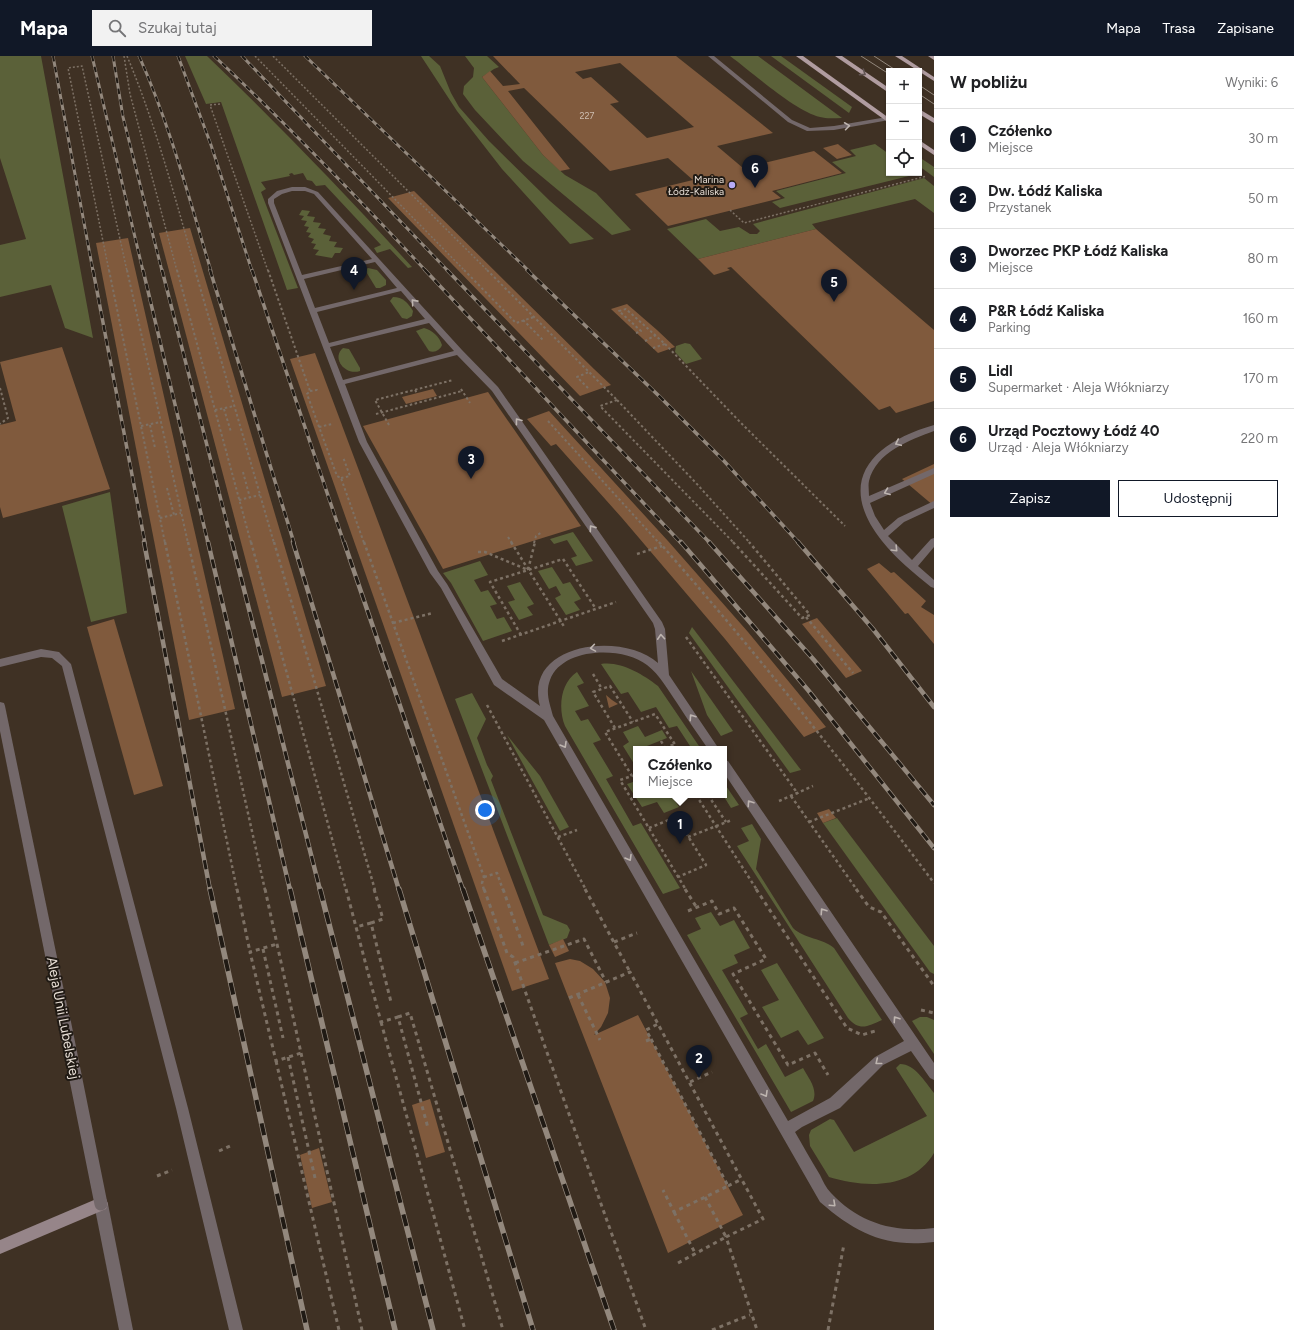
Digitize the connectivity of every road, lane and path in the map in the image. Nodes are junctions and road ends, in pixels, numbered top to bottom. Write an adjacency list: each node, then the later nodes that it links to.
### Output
1 (126, 56): 48 (path); 50 (path)
2 (255, 56): 27 (path)
3 (273, 56): 25 (path)
4 (711, 56): 15 (street, one-way to 15)
5 (799, 56): 14 (main road)
6 (838, 56): 11 (main road, one-way to 11)
7 (898, 56): 10 (main road)
8 (931, 56): 9 (main road)
9 (934, 58)
10 (934, 79)
11 (886, 89)
12 (220, 104): 41 (path)
13 (922, 113): 16 (main road)
14 (886, 119)
15 (886, 120)
16 (934, 121)
17 (922, 144): 18 (main road)
18 (934, 152)
19 (927, 176): 20 (path)
20 (730, 210)
21 (376, 260): 22 (street); 22 (street); 23 (street)
22 (300, 278): 24 (street)
23 (402, 289): 24 (street); 26 (street, one-way to 23)
24 (312, 311): 33 (street)
25 (534, 317): 27 (path); 36 (path)
26 (430, 320): 33 (street); 35 (street)
27 (523, 320): 30 (path)
28 (636, 332): 29 (path)
29 (656, 335): 31 (path); 32 (path)
30 (544, 341)
31 (645, 341)
32 (665, 344): 34 (path); 75 (path)
33 (326, 346): 37 (street)
34 (653, 348)
35 (459, 352): 37 (street); 99 (street, one-way to 35)
36 (589, 372): 39 (path); 46 (path)
37 (340, 383): 103 (street)
38 (0, 388): 45 (path)
39 (588, 388)
40 (415, 390): 42 (path); 44 (path); 51 (path)
41 (310, 391): 43 (path); 65 (path)
42 (462, 391): 47 (path); 51 (path)
43 (318, 392)
44 (417, 393)
45 (1, 395): 55 (path)
46 (617, 400): 89 (path); 89 (path)
47 (470, 403)
48 (234, 406): 49 (path); 67 (path)
49 (224, 408): 50 (path); 60 (path)
50 (215, 410): 69 (path)
51 (382, 413): 52 (path); 57 (path)
52 (375, 415)
53 (544, 417): 80 (path)
54 (161, 422): 56 (path); 58 (path); 72 (path)
55 (0, 424)
56 (150, 425): 58 (path); 61 (path)
57 (389, 425)
58 (141, 426): 74 (path)
59 (934, 428): 70 (street, one-way to 70)
60 (231, 432)
61 (155, 448)
62 (341, 453): 65 (path)
63 (934, 471): 70 (street, one-way to 70)
64 (242, 472): 68 (path)
65 (341, 478): 91 (path)
66 (167, 488): 73 (path)
67 (260, 495): 68 (path); 132 (path)
68 (250, 498): 69 (path)
69 (239, 500): 133 (path)
70 (866, 500): 77 (street)
71 (934, 504): 77 (street)
72 (181, 513): 73 (path); 136 (path)
73 (174, 515): 74 (path)
74 (160, 518): 139 (path)
75 (845, 526)
76 (542, 532): 84 (path)
77 (883, 536): 83 (street, one-way to 83)
78 (508, 537): 84 (path)
79 (934, 541): 83 (street)
80 (662, 546): 82 (path); 117 (path)
81 (478, 552): 84 (path)
82 (631, 556)
83 (912, 566): 85 (street)
84 (528, 570): 87 (path); 90 (path); 94 (path)
85 (934, 585)
86 (621, 601): 87 (path)
87 (596, 609): 90 (path)
88 (436, 612): 91 (path)
89 (806, 617): 98 (path)
90 (560, 621): 92 (path); 94 (path)
91 (393, 623): 127 (path)
92 (565, 628)
93 (684, 634): 113 (path)
94 (521, 635): 95 (path)
95 (498, 642)
96 (0, 663): 180 (street)
97 (592, 672): 100 (path)
98 (853, 673)
99 (664, 676): 103 (street, one-way to 103); 110 (street, one-way to 99)
100 (602, 689): 104 (path); 105 (path)
101 (483, 699): 125 (path)
102 (0, 706): 170 (street, Aleja Unii Lubelskiej, bridge)
103 (548, 717): 164 (street, one-way to 164)
104 (633, 722): 105 (path); 107 (path)
105 (615, 728): 123 (path)
106 (661, 741): 108 (path)
107 (675, 744): 109 (path)
108 (665, 746)
109 (670, 746)
110 (712, 746)
111 (727, 768): 155 (street, one-way to 111)
112 (813, 786): 113 (path)
113 (798, 794): 114 (path)
114 (791, 796): 118 (path); 121 (path)
115 (698, 798): 122 (path)
116 (710, 798): 120 (path)
117 (870, 798): 121 (path); 129 (path)
118 (772, 804)
119 (739, 817): 120 (path)
120 (726, 822): 122 (path)
121 (809, 822): 143 (path)
122 (716, 826): 126 (path); 150 (path)
123 (649, 828): 126 (path); 128 (path)
124 (577, 830): 125 (path)
125 (558, 837): 135 (path)
126 (688, 837): 128 (path)
127 (484, 877): 137 (path); 140 (path)
128 (678, 877): 130 (path)
129 (934, 883)
130 (697, 908): 131 (path); 162 (path)
131 (683, 913)
132 (371, 923): 133 (path); 146 (path)
133 (356, 927): 148 (path)
134 (638, 933): 135 (path)
135 (614, 942): 141 (path)
136 (277, 944): 138 (path); 156 (path)
137 (523, 946)
138 (263, 949): 139 (path); 151 (path)
139 (250, 952): 158 (path)
140 (515, 963): 142 (path); 185 (path)
141 (630, 972): 142 (path); 149 (path)
142 (606, 982): 144 (path)
143 (934, 986)
144 (578, 995): 145 (path); 153 (path)
145 (569, 998)
146 (391, 1002)
147 (398, 1017): 148 (path); 163 (path); 184 (path)
148 (381, 1022): 183 (path)
149 (658, 1024): 152 (path); 161 (path)
150 (881, 1028)
151 (283, 1038)
152 (651, 1039): 154 (path); 167 (path)
153 (600, 1040)
154 (646, 1041)
155 (912, 1043): 160 (street); 162 (street, one-way to 162)
156 (301, 1053): 157 (path); 182 (path)
157 (288, 1057): 158 (path); 165 (path)
158 (276, 1061): 181 (path)
159 (712, 1072): 161 (path)
160 (934, 1074)
161 (690, 1082): 166 (path)
162 (842, 1097): 164 (street)
163 (428, 1128)
164 (787, 1130): 172 (street, one-way to 172)
165 (315, 1178)
166 (742, 1179): 167 (path); 174 (path)
167 (728, 1186): 169 (path)
168 (663, 1190): 171 (path)
169 (705, 1197): 171 (path); 174 (path)
170 (101, 1204): 175 (main road); 179 (street, Aleja Unii Lubelskiej)
171 (674, 1212): 176 (path)
172 (849, 1217): 173 (street); 188 (path)
173 (934, 1235)
174 (726, 1237): 176 (path); 178 (path)
175 (0, 1247)
176 (695, 1253): 177 (path)
177 (678, 1263)
178 (750, 1315): 186 (path); 187 (path)
179 (126, 1330)
180 (236, 1330)
181 (339, 1330)
182 (362, 1330)
183 (465, 1330)
184 (503, 1330)
185 (646, 1330)
186 (712, 1330)
187 (757, 1330)
188 (828, 1330)

